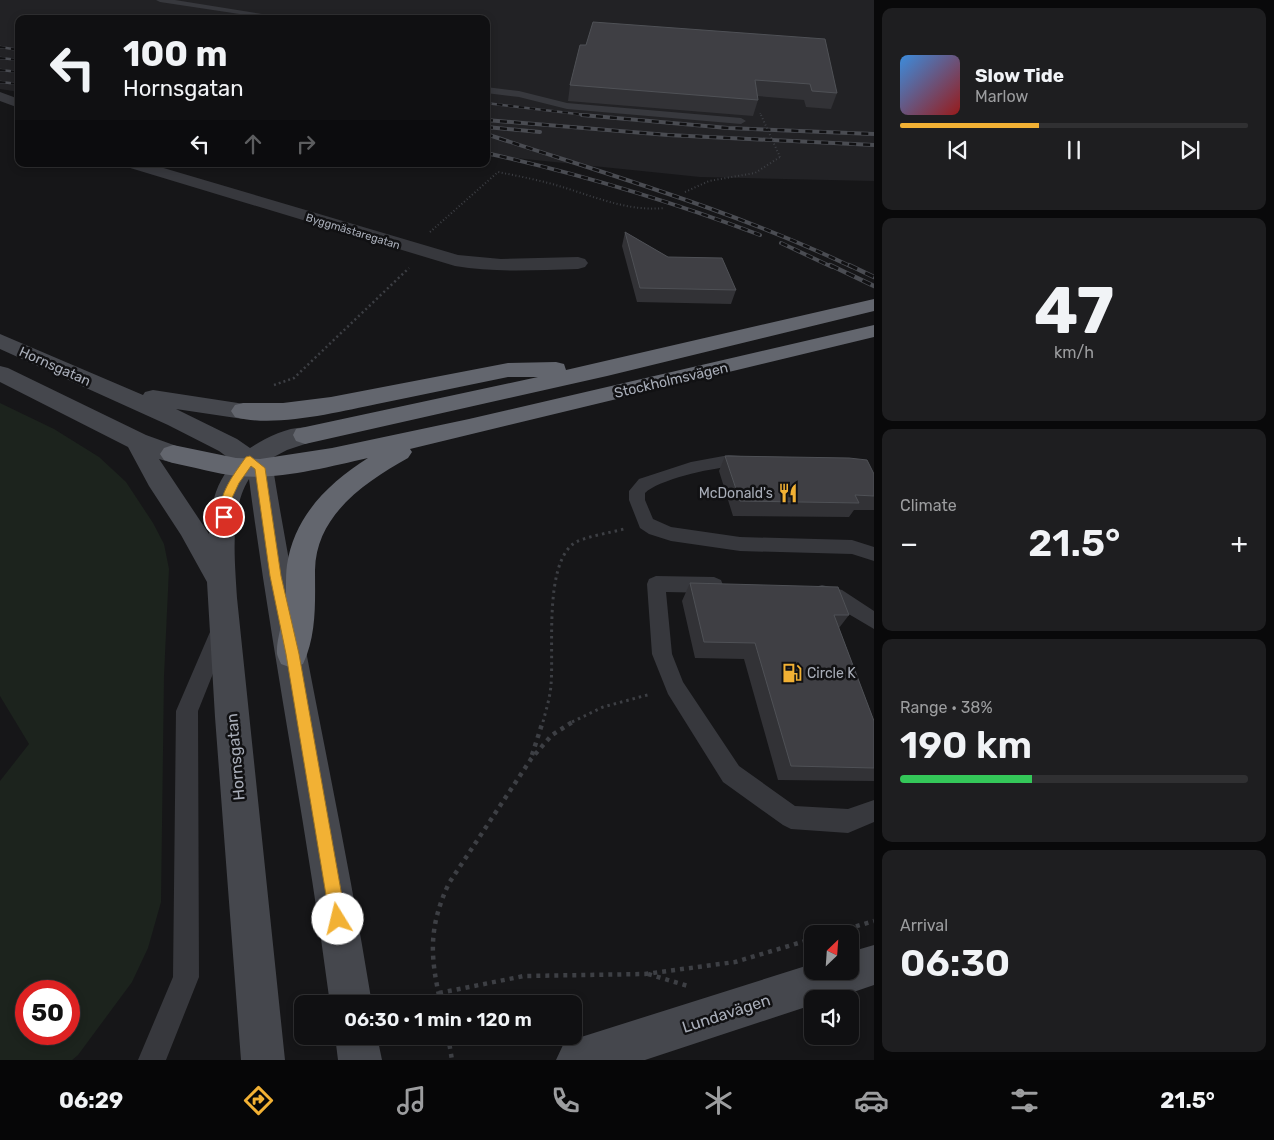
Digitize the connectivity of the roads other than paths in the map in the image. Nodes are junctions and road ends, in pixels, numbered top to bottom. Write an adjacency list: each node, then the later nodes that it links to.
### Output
1 (160, 0): 2 (lane)
2 (262, 15)
3 (490, 90): 6 (lane)
4 (0, 96): 5 (street)
5 (15, 102)
6 (742, 121)
7 (143, 167): 8 (street, Byggmästaregatan)
8 (578, 263)
9 (874, 305): 12 (highway, Stockholmsvägen)
10 (874, 331): 16 (highway, Stockholmsvägen)
11 (0, 341): 14 (main road, Hornsgatan)
12 (607, 369): 15 (highway, Stockholmsvägen); 17 (highway, Stockholmsvägen)
13 (0, 373): 18 (main road, Hornsgatan)
14 (110, 390): 15 (main road, Hornsgatan); 21 (main road, Hornsgatan)
15 (243, 412)
16 (469, 427): 21 (highway); 28 (highway)
17 (305, 435): 21 (main road, Hornsgatan)
18 (137, 441): 19 (main road, Hornsgatan); 23 (main road)
19 (173, 454): 21 (highway)
20 (766, 461): 22 (lane)
21 (251, 465): 23 (main road, Hornsgatan); 28 (main road)
22 (874, 554)
23 (221, 581): 27 (main road, Hornsgatan)
24 (732, 585): 29 (lane)
25 (807, 590): 26 (lane)
26 (874, 621)
27 (223, 623): 33 (lane); 34 (main road, Hornsgatan)
28 (292, 654): 31 (main road)
29 (874, 811)
30 (874, 966): 36 (main road, Lundavägen)
31 (350, 995)
32 (358, 1045): 35 (main road)
33 (152, 1060)
34 (263, 1060)
35 (360, 1060)
36 (578, 1060)

